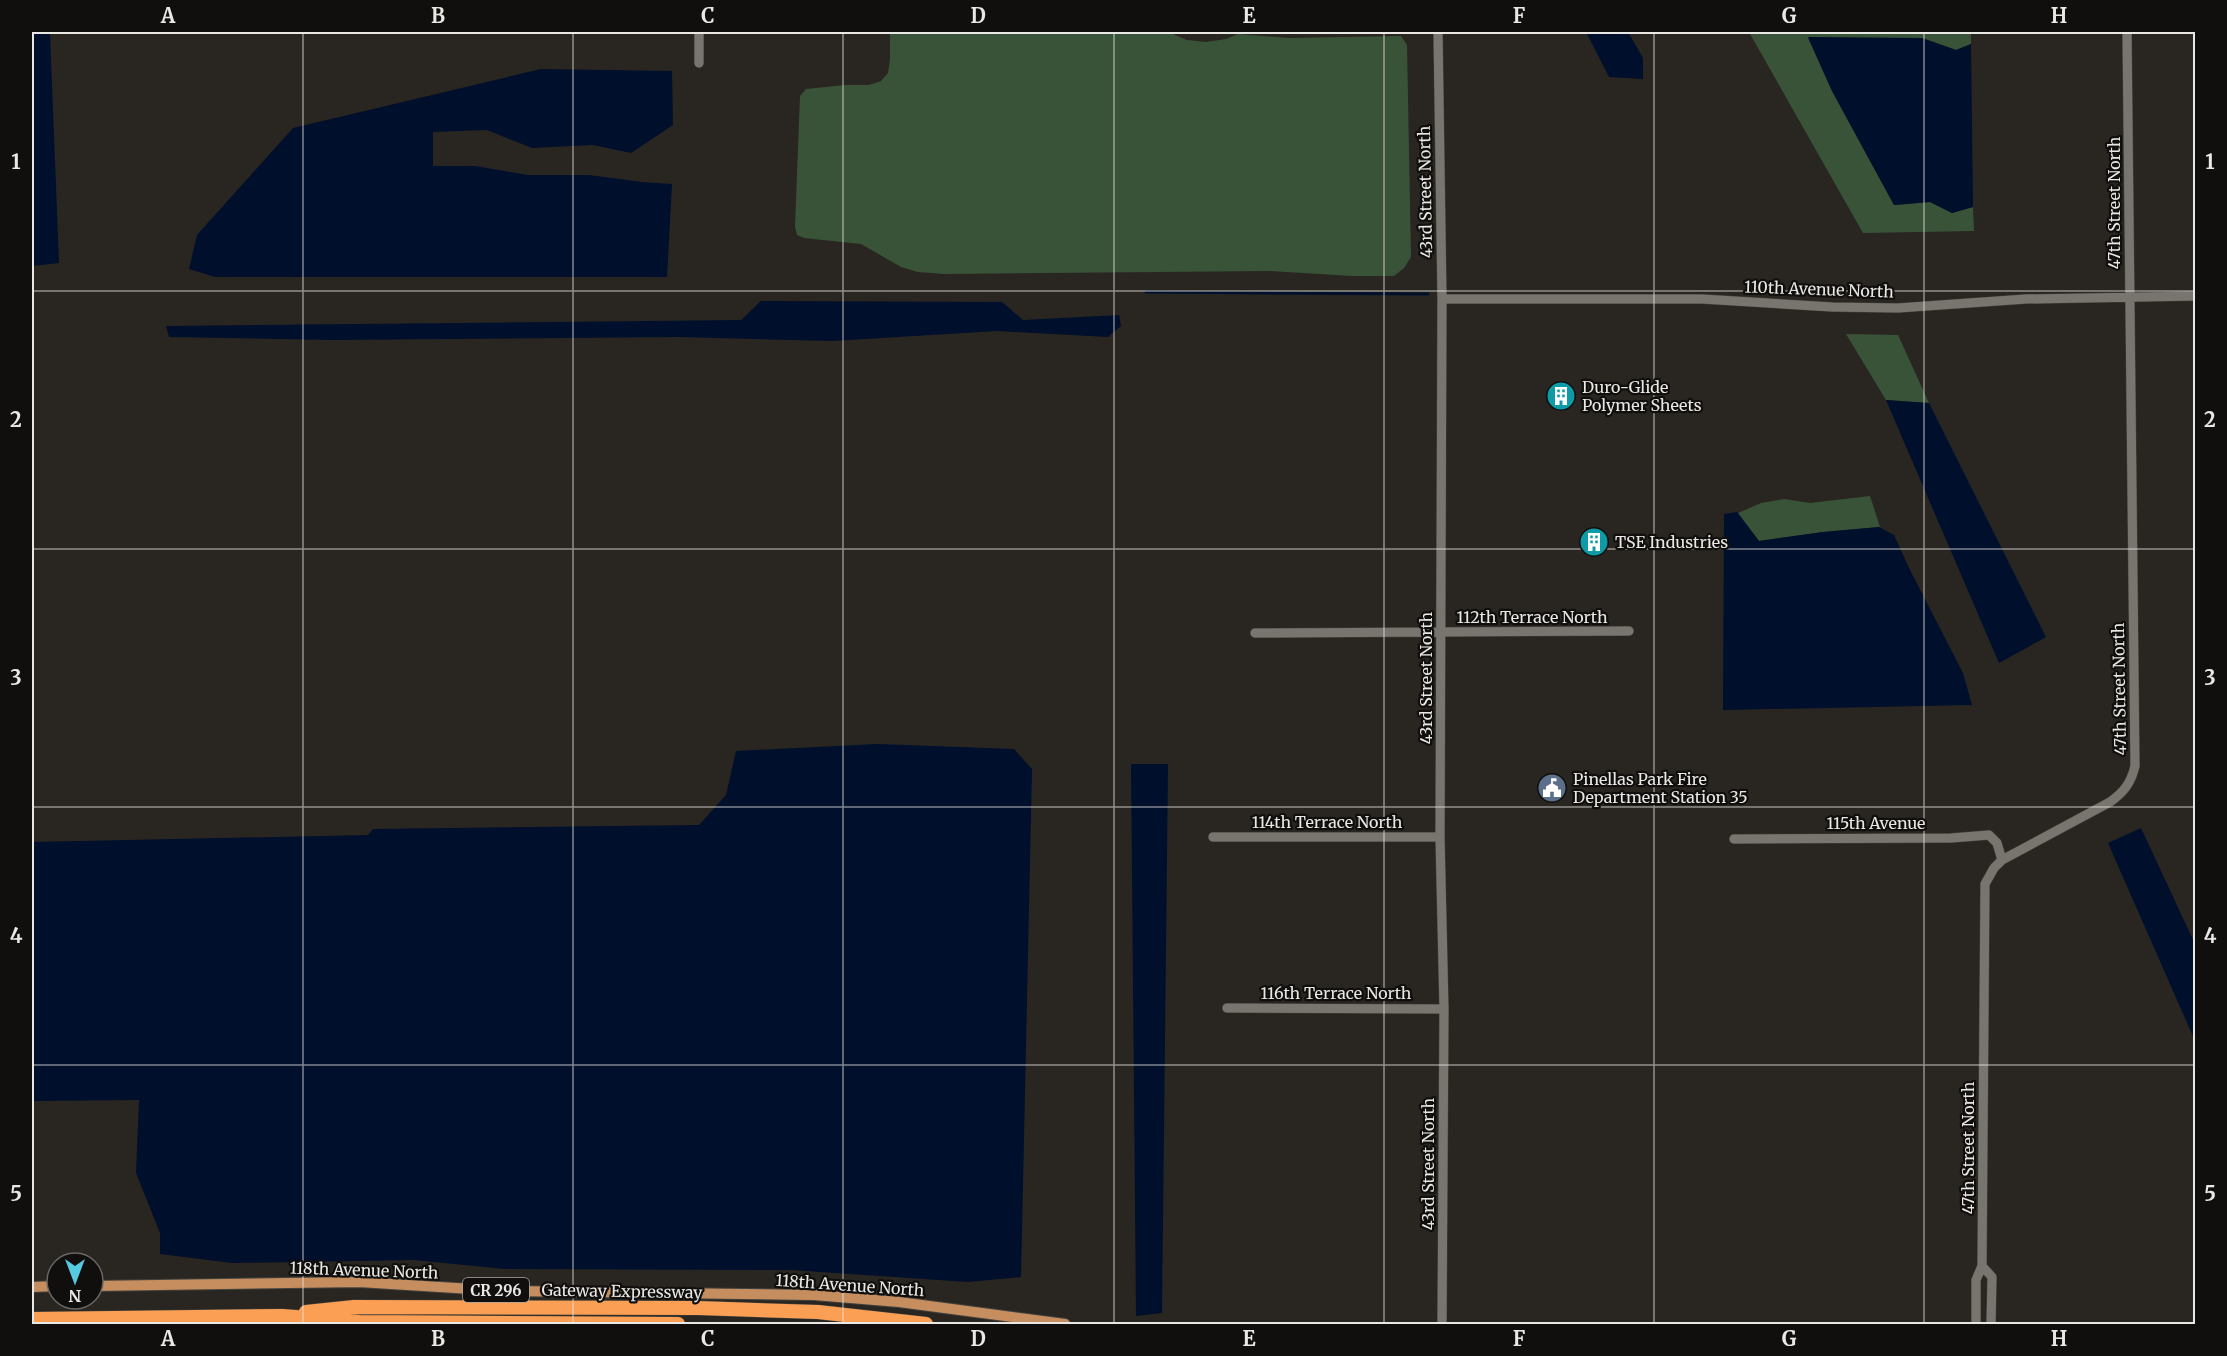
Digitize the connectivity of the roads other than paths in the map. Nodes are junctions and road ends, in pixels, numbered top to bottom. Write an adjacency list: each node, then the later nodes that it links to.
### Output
1 (699, 32): 4 (street)
2 (1438, 32): 7 (street, 43rd Street North)
3 (2127, 32): 6 (street, 47th Street North)
4 (699, 63)
5 (2196, 296): 6 (street, 110th Avenue North)
6 (2129, 297): 7 (street, 110th Avenue North); 14 (street, 47th Street North)
7 (1442, 299): 9 (street, 43rd Street North)
8 (1629, 631): 9 (street, 112th Terrace North)
9 (1441, 632): 10 (street, 112th Terrace North); 12 (street, 43rd Street North)
10 (1255, 633)
11 (1213, 837): 12 (street, 114th Terrace North)
12 (1440, 837): 16 (street, 43rd Street North)
13 (1734, 839): 14 (street, 115th Avenue)
14 (2002, 860): 17 (street, 47th Street North)
15 (1227, 1008): 16 (street, 116th Terrace North)
16 (1444, 1009): 24 (street, 43rd Street North)
17 (1982, 1266): 25 (street, 47th Street North); 26 (street)
18 (105, 1286): 23 (main road, 118th Avenue North / CR 296)
19 (282, 1316): 20 (highway, Gateway Expressway); 21 (highway, Gateway Expressway); 22 (highway, Gateway Expressway)
20 (32, 1319)
21 (678, 1324)
22 (926, 1324)
23 (1065, 1324)
24 (1442, 1324)
25 (1976, 1324)
26 (1991, 1324)

